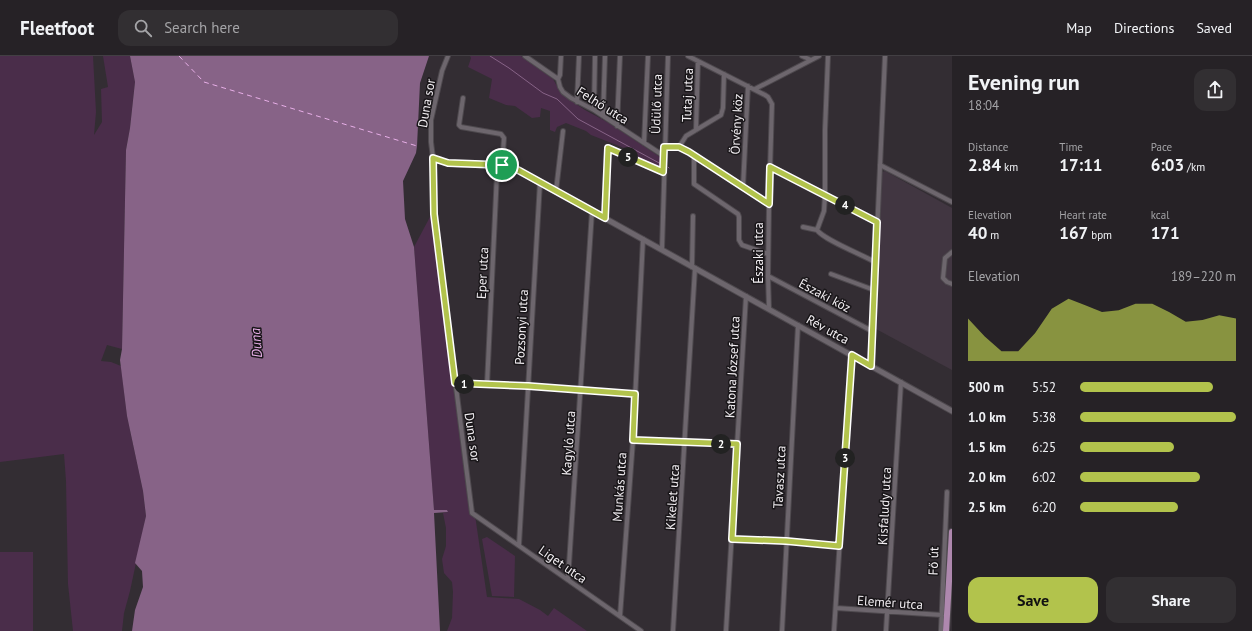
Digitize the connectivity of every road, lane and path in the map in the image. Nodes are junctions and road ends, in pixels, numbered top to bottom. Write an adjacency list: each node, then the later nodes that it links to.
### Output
1 (448, 56): 33 (street, Duna sor)
2 (525, 56): 18 (street)
3 (561, 56): 18 (street)
4 (579, 56): 22 (street)
5 (595, 56): 23 (street)
6 (605, 56): 24 (street)
7 (620, 56): 25 (street)
8 (648, 56): 28 (street)
9 (668, 56): 29 (street, Üdülő utca)
10 (688, 56): 16 (street, Északi utca)
11 (802, 56): 15 (street)
12 (819, 56): 15 (street)
13 (828, 56): 41 (street)
14 (885, 56): 35 (street)
15 (811, 60): 20 (street)
16 (698, 61): 17 (street, Északi utca); 26 (street, Tutaj utca)
17 (724, 74): 19 (street, Északi utca); 26 (street)
18 (558, 79): 22 (street, Felhő utca)
19 (748, 86): 20 (street, Északi utca); 39 (street, Örvény köz)
20 (755, 89): 36 (street, Északi utca)
21 (464, 98): 34 (street, Eper utca)
22 (578, 102): 23 (street, Felhő utca)
23 (594, 110): 24 (street, Felhő utca)
24 (603, 116): 25 (street, Felhő utca)
25 (617, 126): 28 (street, Felhő utca)
26 (696, 130): 30 (street)
27 (563, 131): 40 (street)
28 (644, 144): 31 (street, Felhő utca)
29 (664, 147): 30 (street); 31 (street, Üdülő utca)
30 (679, 147): 32 (street)
31 (664, 156): 37 (street, Üdülő utca)
32 (694, 156): 39 (street); 53 (street)
33 (433, 158): 34 (street, Rév utca); 67 (street, Duna sor)
34 (502, 165): 38 (street, Rév utca); 68 (street, Eper utca)
35 (880, 165): 42 (street); 47 (street)
36 (770, 167): 41 (street); 43 (street, Északi utca)
37 (663, 172): 46 (street); 51 (street, Üdülő utca)
38 (540, 182): 40 (street, Rév utca); 69 (street, Pozsonyi utca)
39 (743, 187): 43 (street)
40 (556, 191): 44 (street, Rév utca)
41 (825, 195): 47 (street); 49 (street)
42 (952, 202)
43 (769, 204): 53 (street, Északi utca)
44 (592, 211): 46 (street, Rév utca); 70 (street, Kagyló utca)
45 (694, 216): 55 (street)
46 (605, 218): 50 (street, Rév utca)
47 (877, 222): 54 (street)
48 (803, 227): 49 (street)
49 (818, 230): 54 (street)
50 (643, 239): 51 (street, Rév utca); 71 (street, Munkás utca)
51 (662, 250): 55 (street, Rév utca)
52 (952, 252): 58 (street)
53 (768, 254): 57 (street, Északi utca)
54 (875, 262): 59 (street)
55 (694, 267): 60 (street, Rév utca); 74 (street, Kikelet utca)
56 (831, 274): 59 (street)
57 (768, 276): 61 (street, Északi utca); 63 (street, Északi köz)
58 (952, 284)
59 (874, 290): 63 (street)
60 (746, 296): 61 (street, Rév utca); 75 (street, Katona József utca)
61 (769, 309): 62 (street, Rév utca)
62 (798, 325): 64 (street, Rév utca); 80 (street, Tavasz utca)
63 (872, 331): 65 (street)
64 (852, 355): 65 (street, Rév utca); 82 (street)
65 (871, 366): 66 (street, Rév utca)
66 (901, 382): 72 (street, Rév utca); 85 (street, Kisfaludy utca)
67 (455, 383): 68 (street); 77 (street, Duna sor)
68 (487, 385): 69 (street)
69 (528, 386): 70 (street); 81 (street, Pozsonyi utca)
70 (581, 390): 71 (street); 83 (street, Kagyló utca)
71 (635, 394): 73 (street, Munkás utca)
72 (952, 411)
73 (633, 440): 74 (street); 87 (street, Munkás utca)
74 (685, 443): 75 (street); 91 (street, Kikelet utca)
75 (737, 444): 79 (street, Katona József utca)
76 (947, 492): 86 (street, Fő út)
77 (472, 513): 81 (street, Liget utca)
78 (952, 532): 97 (main road, Fő út)
79 (732, 539): 80 (street); 92 (street, Katona József utca)
80 (786, 541): 82 (street); 93 (street, Tavasz utca)
81 (519, 545): 83 (street, Liget utca)
82 (839, 546): 84 (street)
83 (568, 580): 87 (street, Liget utca)
84 (836, 608): 85 (street, Elemér utca); 94 (street)
85 (888, 611): 86 (street, Elemér utca); 95 (street, Kisfaludy utca)
86 (942, 615): 96 (street, Fő út)
87 (620, 616): 88 (street, Liget utca)
88 (633, 625): 89 (street); 90 (street, Liget utca)
89 (630, 631)
90 (642, 631)
91 (673, 631)
92 (726, 631)
93 (782, 631)
94 (834, 631)
95 (886, 631)
96 (941, 631)
97 (946, 631)

